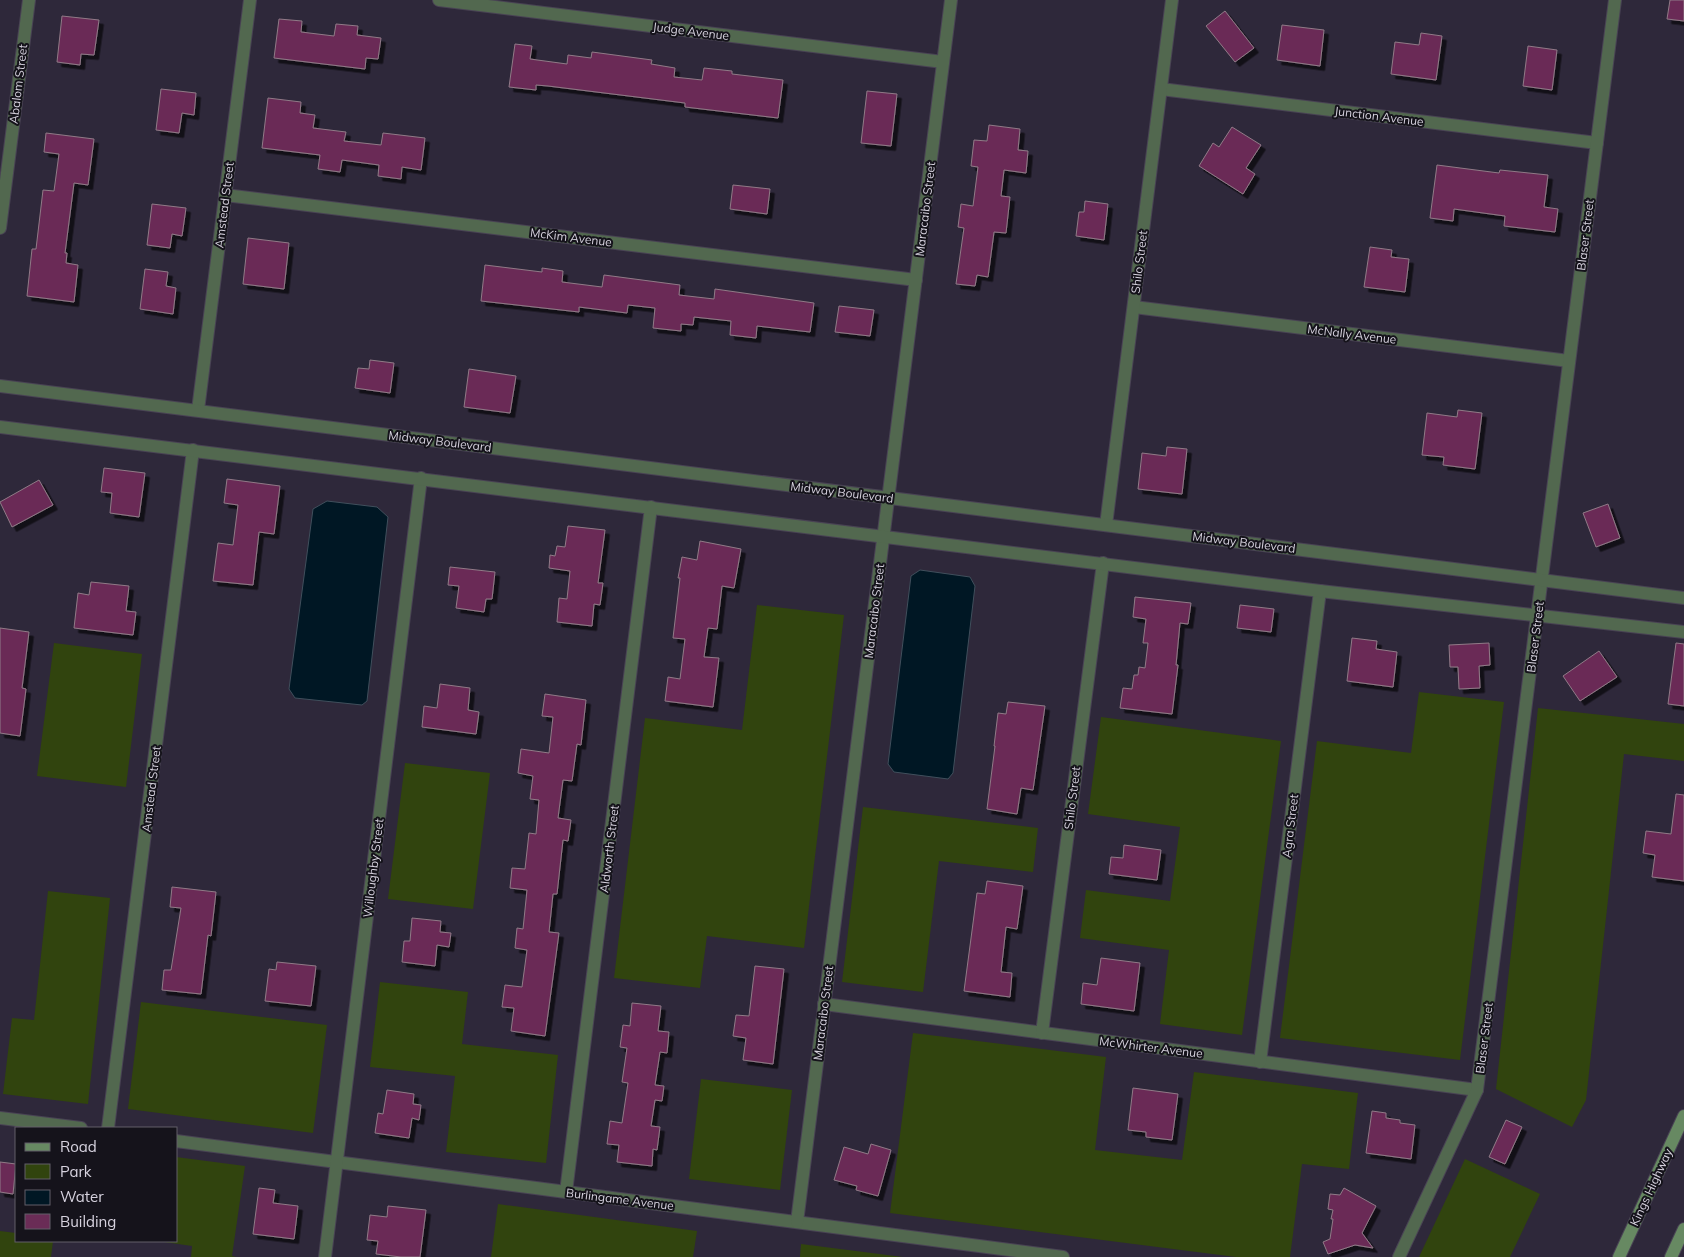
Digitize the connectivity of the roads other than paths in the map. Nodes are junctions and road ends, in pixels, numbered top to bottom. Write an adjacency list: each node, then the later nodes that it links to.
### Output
1 (29, 0): 10 (street, Abalom Street)
2 (250, 0): 11 (street, Amstead Street)
3 (439, 0): 7 (street, Judge Avenue)
4 (951, 0): 7 (street, Maracaibo Street)
5 (1172, 0): 8 (street, Shilo Street)
6 (1615, 0): 9 (street, Blaser Street)
7 (943, 62): 13 (street, Maracaibo Street)
8 (1161, 89): 9 (street, Junction Avenue); 14 (street, Shilo Street)
9 (1597, 143): 15 (street, Blaser Street)
10 (4, 168): 12 (street, Abalom Street)
11 (226, 195): 13 (street, McKim Avenue); 17 (street, Amstead Street)
12 (0, 228)
13 (916, 280): 21 (street, Maracaibo Street)
14 (1134, 307): 15 (street, McNally Avenue); 23 (street, Shilo Street)
15 (1570, 361): 26 (street, Blaser Street)
16 (0, 386): 17 (street, Midway Boulevard)
17 (198, 410): 21 (street, Midway Boulevard)
18 (0, 427): 19 (street)
19 (193, 450): 20 (street); 38 (street, Amstead Street)
20 (421, 478): 22 (street); 40 (street, Willoughby Street)
21 (888, 498): 23 (street, Midway Boulevard); 24 (street, Maracaibo Street)
22 (651, 507): 24 (street); 41 (street, Aldworth Street)
23 (1106, 525): 26 (street, Midway Boulevard)
24 (884, 536): 25 (street); 31 (street, Maracaibo Street)
25 (1103, 563): 27 (street); 32 (street, Shilo Street)
26 (1542, 580): 28 (street, Midway Boulevard); 29 (street, Blaser Street)
27 (1320, 590): 29 (street); 33 (street, Agra Street)
28 (1684, 598)
29 (1538, 616): 30 (street); 34 (street, Blaser Street)
30 (1684, 632)
31 (824, 1004): 32 (street, McWhirter Avenue); 42 (street, Maracaibo Street)
32 (1042, 1033): 33 (street, McWhirter Avenue)
33 (1260, 1062): 34 (street, McWhirter Avenue)
34 (1478, 1090): 46 (street, Blaser Street)
35 (1684, 1116): 47 (main road, Kings Highway)
36 (0, 1118): 37 (street)
37 (73, 1127)
38 (108, 1127)
39 (178, 1141): 40 (street, Burlingame Avenue)
40 (337, 1162): 41 (street, Burlingame Avenue); 44 (street, Willoughby Street)
41 (566, 1192): 42 (street, Burlingame Avenue)
42 (797, 1222): 45 (street, Burlingame Avenue)
43 (1684, 1230): 48 (main road)
44 (325, 1257)
45 (1063, 1257)
46 (1399, 1257)
47 (1619, 1257)
48 (1671, 1257)

